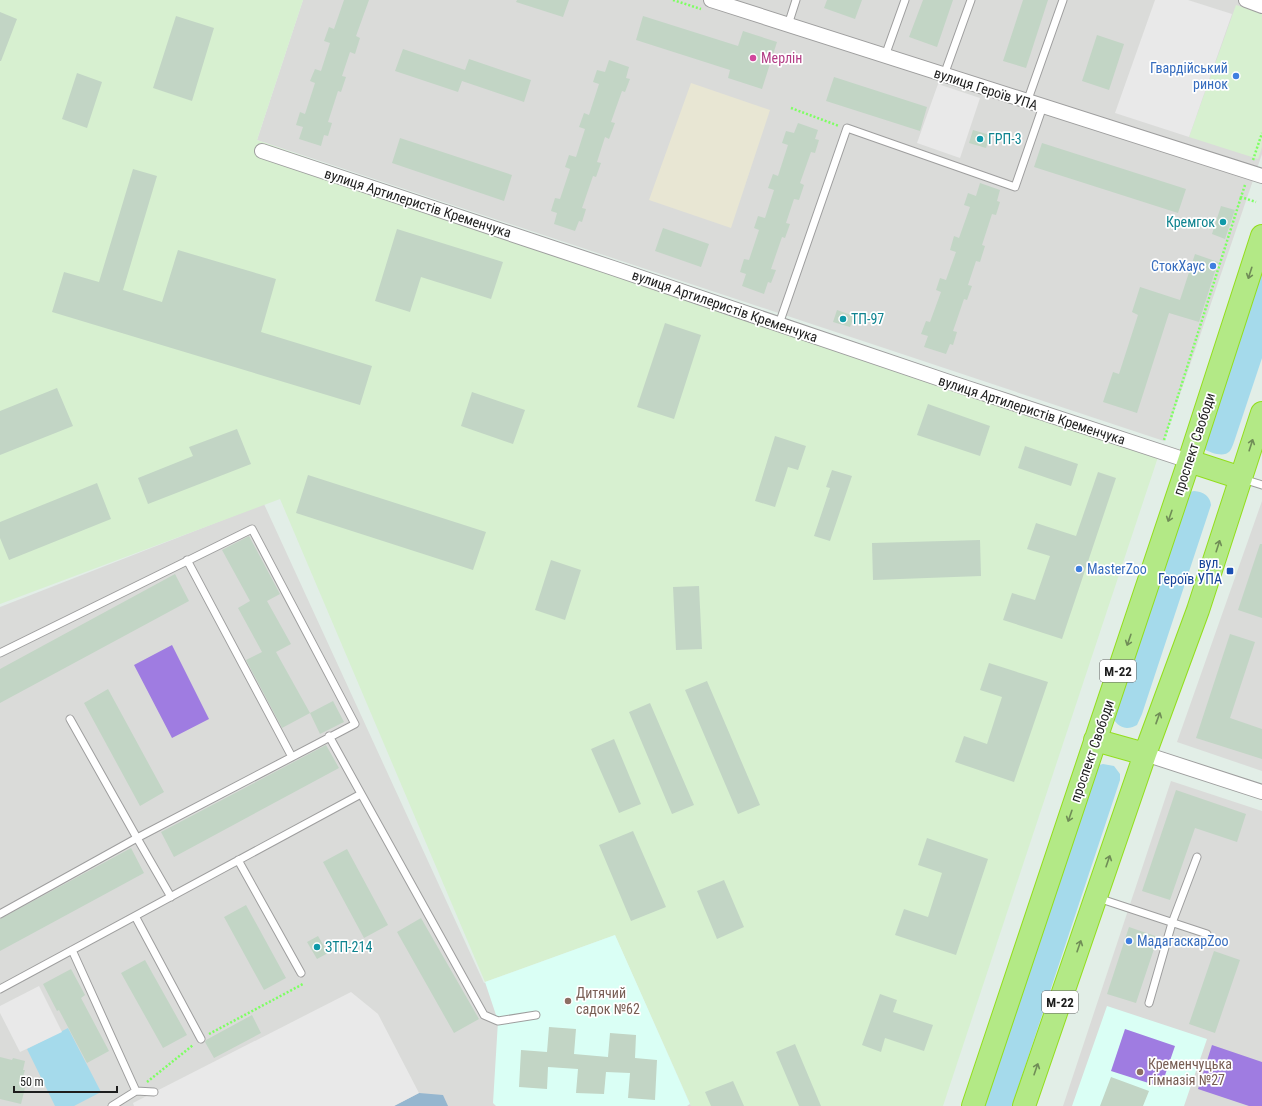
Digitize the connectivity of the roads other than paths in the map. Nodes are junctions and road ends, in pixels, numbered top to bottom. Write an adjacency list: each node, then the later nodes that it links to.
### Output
1 (711, 0): 8 (street, вулиця Героїв УПА)
2 (796, 0): 8 (lane)
3 (905, 0): 9 (lane)
4 (971, 0): 10 (lane)
5 (1063, 0): 11 (lane)
6 (1246, 0): 7 (street)
7 (1262, 6)
8 (788, 25): 9 (street, вулиця Героїв УПА)
9 (885, 56): 10 (street, вулиця Героїв УПА)
10 (944, 75): 11 (street, вулиця Героїв УПА)
11 (1027, 102): 12 (street, вулиця Героїв УПА)
12 (1043, 106): 14 (street, вулиця Героїв УПА); 16 (lane)
13 (262, 151): 16 (street, вулиця Артилеристів Кременчука)
14 (1255, 174)
15 (1262, 236): 18 (highway, проспект Свободи / М-22, one-way to 18)
16 (779, 324): 18 (street, вулиця Артилеристів Кременчука)
17 (1262, 413): 19 (highway, М-22, one-way to 17)
18 (1189, 461): 19 (highway); 25 (highway, проспект Свободи / М-22, one-way to 25)
19 (1241, 478): 20 (lane); 26 (highway, М-22, one-way to 19)
20 (1262, 485)
21 (186, 560): 22 (lane); 24 (lane); 27 (lane)
22 (0, 652)
23 (70, 719): 30 (lane)
24 (329, 736): 27 (lane); 29 (lane)
25 (1095, 740): 26 (highway); 48 (highway, проспект Свободи / М-22, one-way to 48)
26 (1145, 754): 28 (street); 34 (highway, М-22, one-way to 26)
27 (292, 757): 30 (lane)
28 (1262, 792)
29 (361, 794): 32 (lane); 43 (lane)
30 (137, 838): 33 (lane); 35 (lane)
31 (1197, 857): 37 (lane)
32 (238, 860): 33 (lane); 40 (lane)
33 (171, 897): 36 (lane)
34 (1096, 898): 37 (lane); 49 (highway, М-22, one-way to 34)
35 (0, 914)
36 (136, 916): 39 (lane); 44 (lane)
37 (1172, 922): 38 (lane); 42 (lane)
38 (1207, 934)
39 (72, 950): 41 (lane); 45 (lane)
40 (301, 973)
41 (0, 989)
42 (1149, 1003)
43 (536, 1015)
44 (201, 1039)
45 (136, 1091): 46 (lane); 47 (lane)
46 (154, 1092)
47 (112, 1106)
48 (973, 1106)
49 (1024, 1106)

